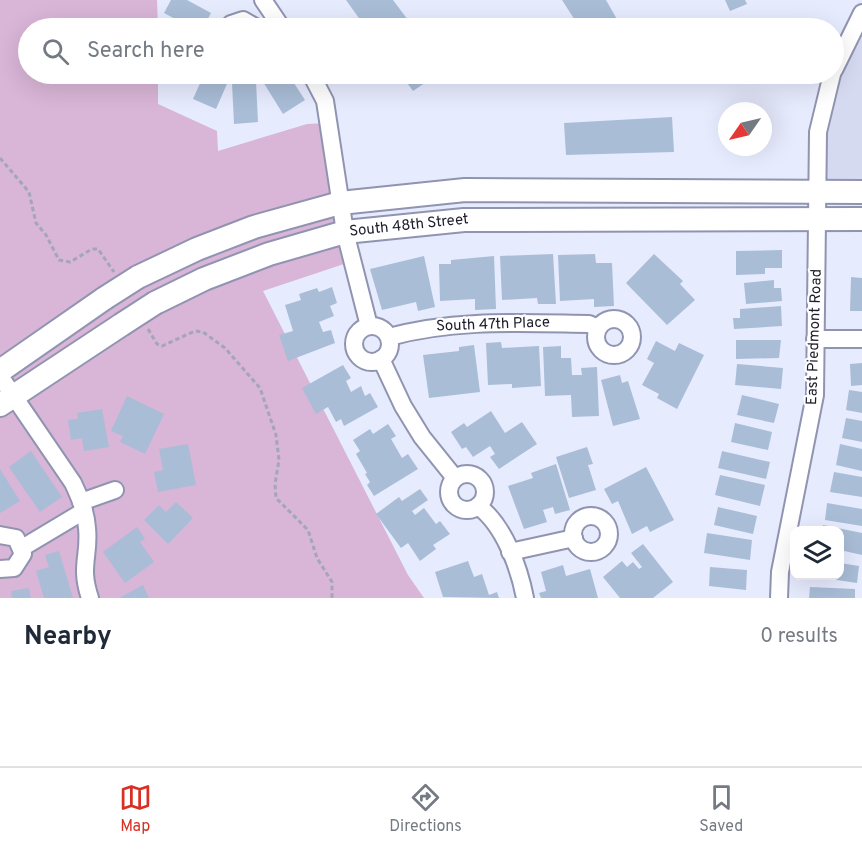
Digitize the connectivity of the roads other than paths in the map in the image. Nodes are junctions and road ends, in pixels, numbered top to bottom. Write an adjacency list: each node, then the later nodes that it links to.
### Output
1 (263, 0): 3 (street)
2 (862, 13): 4 (street, East Piedmont Road)
3 (276, 18)
4 (844, 50)
5 (316, 84): 9 (street)
6 (830, 84): 7 (street, East Piedmont Road)
7 (817, 190): 8 (main road, South 48th Street); 9 (main road, South 48th Street); 10 (street, East Piedmont Road)
8 (862, 192)
9 (340, 203): 12 (street); 19 (main road, South 48th Street, bridge)
10 (817, 219): 11 (main road, South 48th Street); 12 (main road, South 48th Street); 16 (street, East Piedmont Road)
11 (862, 219)
12 (345, 232): 13 (street); 21 (main road, South 48th Street, bridge)
13 (369, 326): 15 (street); 18 (street)
14 (598, 328): 15 (street, South 47th Place)
15 (389, 337): 18 (street)
16 (815, 339): 17 (street); 33 (street, East Piedmont Road)
17 (862, 339)
18 (381, 359): 22 (street)
19 (0, 371)
20 (0, 376): 21 (street)
21 (7, 401): 24 (street)
22 (455, 478): 25 (street); 25 (street)
23 (115, 490): 24 (street)
24 (83, 506): 28 (street); 31 (street)
25 (478, 506): 29 (street)
26 (0, 535): 28 (street)
27 (574, 538): 29 (street)
28 (22, 548): 30 (street)
29 (510, 552): 32 (street)
30 (0, 569)
31 (90, 598)
32 (525, 598)
33 (779, 598)

